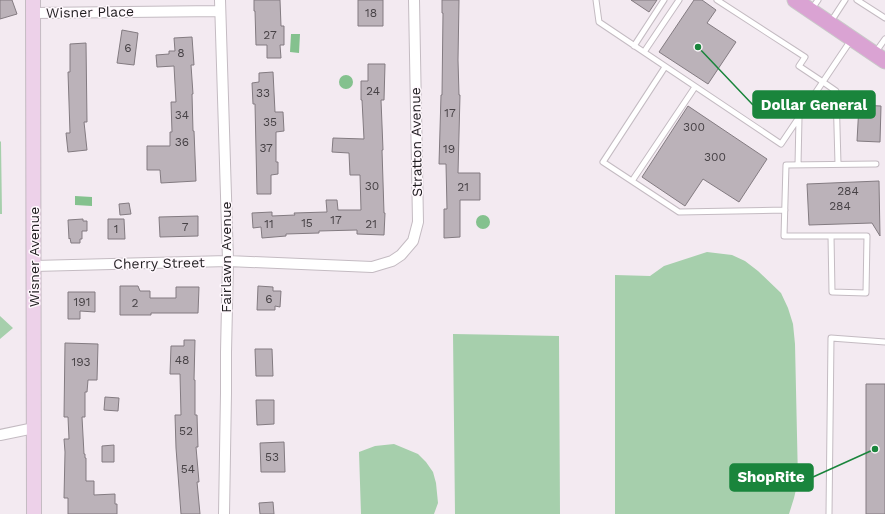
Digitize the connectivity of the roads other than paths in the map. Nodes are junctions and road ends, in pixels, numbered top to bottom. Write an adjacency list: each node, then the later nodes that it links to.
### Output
1 (220, 0): 12 (street, Fairlawn Avenue)
2 (414, 0): 31 (street, Stratton Avenue)
3 (596, 0): 17 (lane)
4 (664, 0): 17 (lane)
5 (679, 0): 18 (lane)
6 (717, 0): 21 (lane)
7 (795, 0): 10 (main road)
8 (845, 0): 14 (lane)
9 (857, 0): 13 (lane)
10 (814, 5): 14 (main road)
11 (33, 7): 12 (street, Wisner Place); 32 (street, Wisner Avenue)
12 (220, 11): 30 (street, Fairlawn Avenue)
13 (885, 18)
14 (829, 23): 15 (main road)
15 (852, 39): 19 (main road); 21 (lane)
16 (885, 39): 19 (lane)
17 (634, 46): 18 (lane)
18 (644, 52): 20 (lane)
19 (880, 58)
20 (665, 67): 22 (lane); 27 (lane)
21 (823, 82): 23 (lane); 24 (lane)
22 (695, 87): 23 (lane); 27 (lane)
23 (799, 117): 26 (lane)
24 (838, 164): 25 (lane); 26 (lane)
25 (876, 164)
26 (798, 165): 28 (lane)
27 (632, 181): 28 (lane)
28 (785, 210): 29 (lane)
29 (832, 236): 29 (lane)
30 (228, 261): 31 (street, Cherry Street); 32 (street, Cherry Street); 37 (street, Fairlawn Avenue)
31 (379, 265)
32 (34, 266): 34 (street, Wisner Avenue)
33 (885, 342): 38 (lane)
34 (34, 428): 35 (street); 36 (street, Wisner Avenue)
35 (0, 435)
36 (34, 514)
37 (224, 514)
38 (829, 514)

